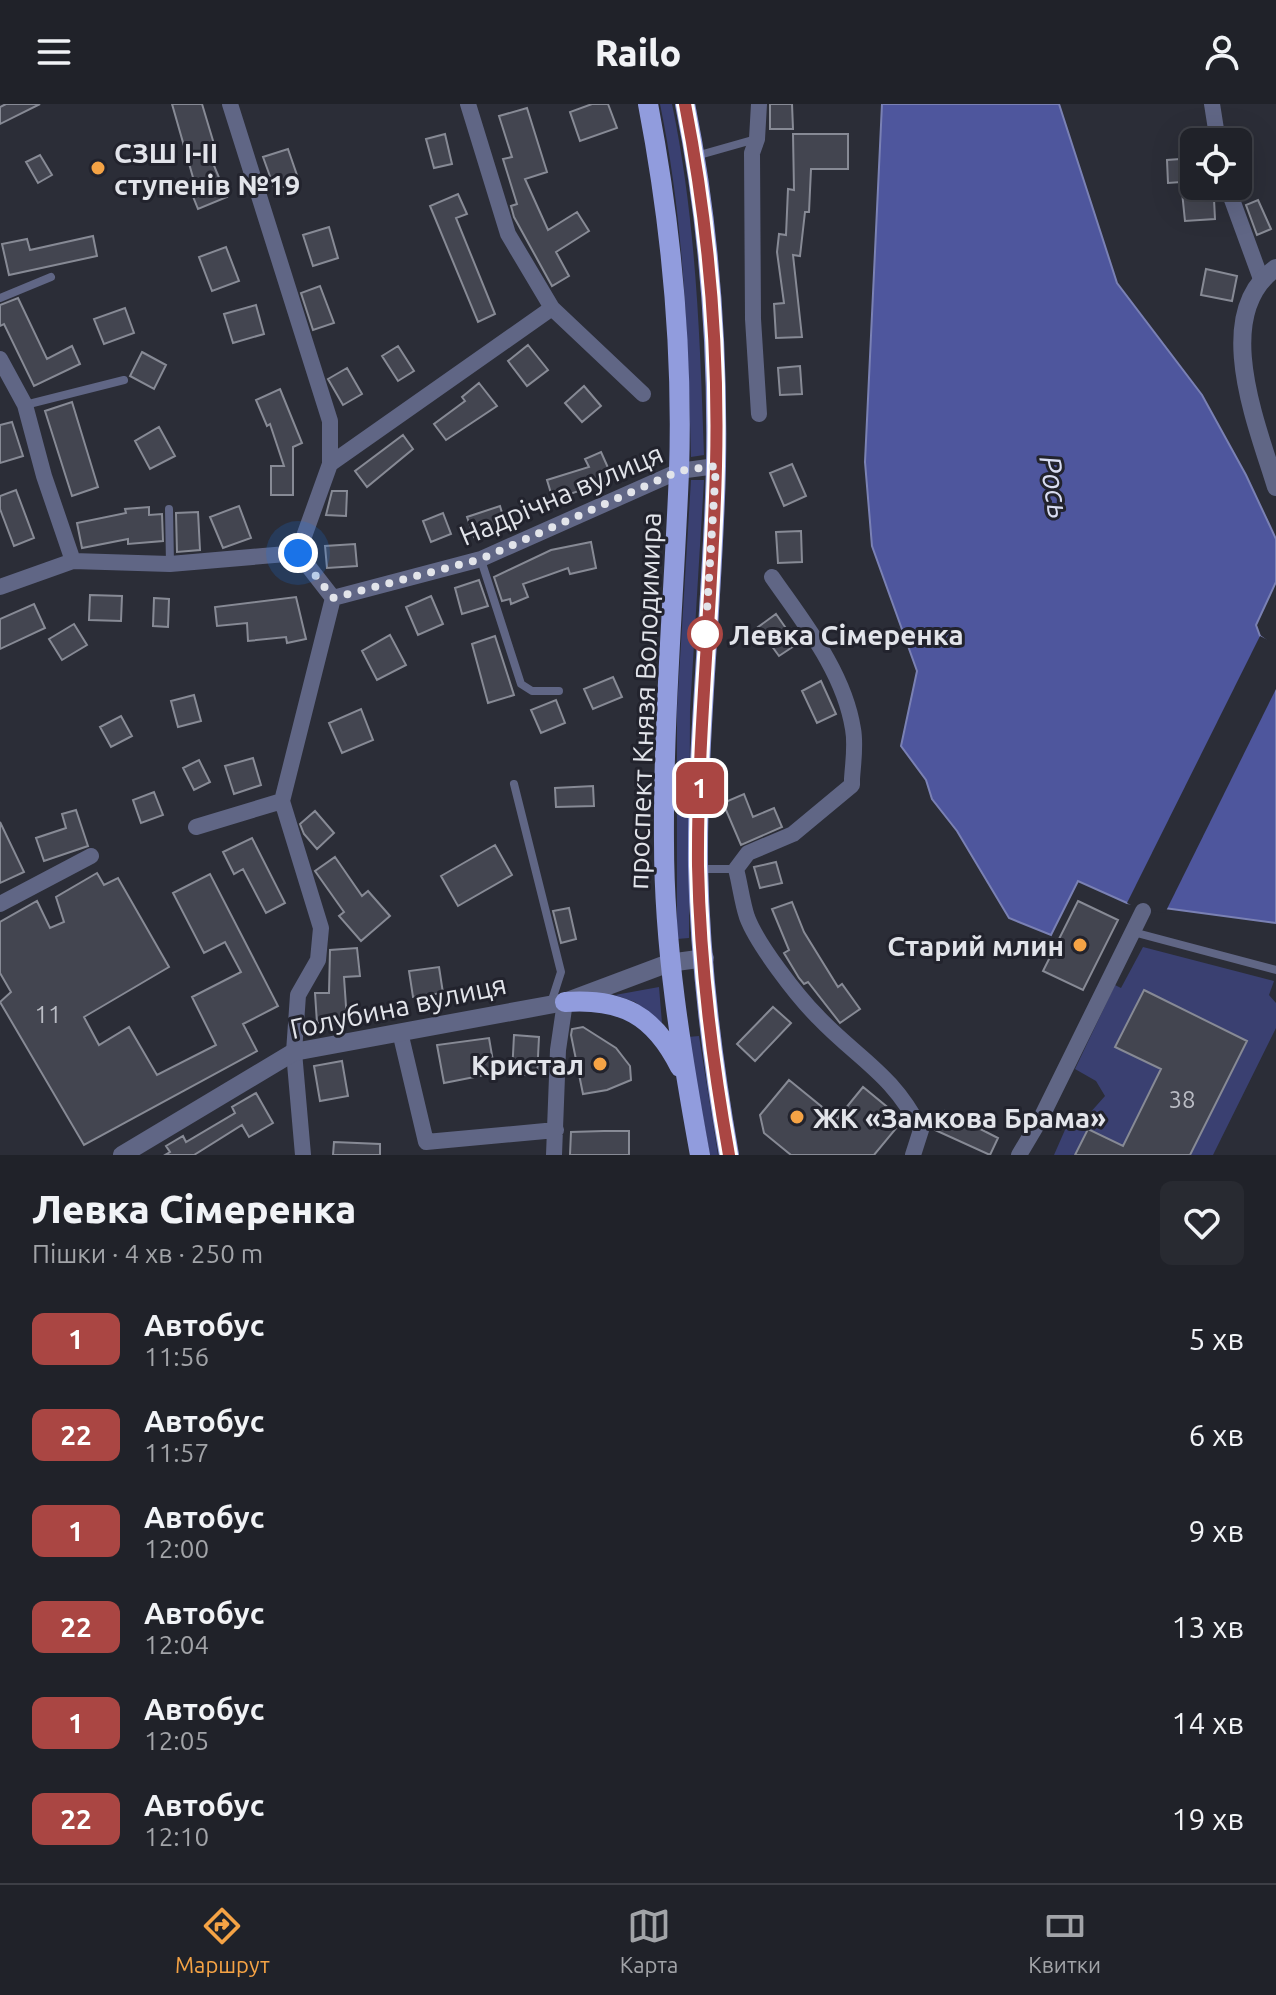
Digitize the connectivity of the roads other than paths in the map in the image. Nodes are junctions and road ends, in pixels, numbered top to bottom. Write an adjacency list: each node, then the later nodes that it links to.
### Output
1 (230, 104): 20 (street)
2 (468, 104): 14 (street)
3 (648, 104): 22 (main road, проспект Князя Володимира)
4 (685, 104): 9 (main road, проспект Князя Володимира)
5 (759, 104): 8 (street)
6 (1212, 104): 7 (street)
7 (1216, 128)
8 (757, 139): 9 (lane); 19 (street)
9 (695, 156): 21 (main road, проспект Князя Володимира)
10 (1234, 200): 11 (street)
11 (1268, 273): 23 (street)
12 (51, 277): 13 (lane)
13 (0, 298)
14 (552, 308): 17 (street); 20 (street)
15 (0, 359): 18 (street)
16 (124, 380): 18 (lane)
17 (643, 394)
18 (25, 405): 27 (street)
19 (759, 414)
20 (330, 464): 25 (street)
21 (716, 466): 22 (street, Надрічна вулиця); 37 (main road, проспект Князя Володимира)
22 (679, 471): 26 (street, Надрічна вулиця); 43 (main road, проспект Князя Володимира)
23 (1276, 487)
24 (169, 509): 28 (lane)
25 (298, 553): 28 (street); 31 (street)
26 (481, 559): 31 (street, Надрічна вулиця); 32 (lane)
27 (73, 561): 28 (street); 30 (street)
28 (170, 564)
29 (772, 577): 38 (street)
30 (0, 587)
31 (333, 598): 34 (street)
32 (559, 691)
33 (514, 784): 45 (lane)
34 (282, 801): 35 (street); 47 (street)
35 (196, 827)
36 (91, 856): 39 (street)
37 (698, 869): 38 (lane); 42 (main road, проспект Князя Володимира)
38 (736, 869): 55 (street)
39 (0, 904)
40 (1143, 911): 41 (street)
41 (1133, 932): 44 (lane); 56 (street)
42 (705, 958): 43 (street, Голубина вулиця); 54 (main road, проспект Князя Володимира)
43 (669, 963): 45 (street, Голубина вулиця); 48 (main road, проспект Князя Володимира)
44 (1276, 970)
45 (558, 1003): 46 (street, Голубина вулиця); 48 (main road); 49 (street)
46 (400, 1032): 47 (street, Голубина вулиця); 49 (street)
47 (294, 1052): 50 (street, Голубина вулиця); 51 (street)
48 (686, 1079): 53 (main road, проспект Князя Володимира)
49 (556, 1130): 52 (street)
50 (122, 1155)
51 (303, 1155)
52 (554, 1155)
53 (700, 1155)
54 (729, 1155)
55 (913, 1155)
56 (1019, 1155)

